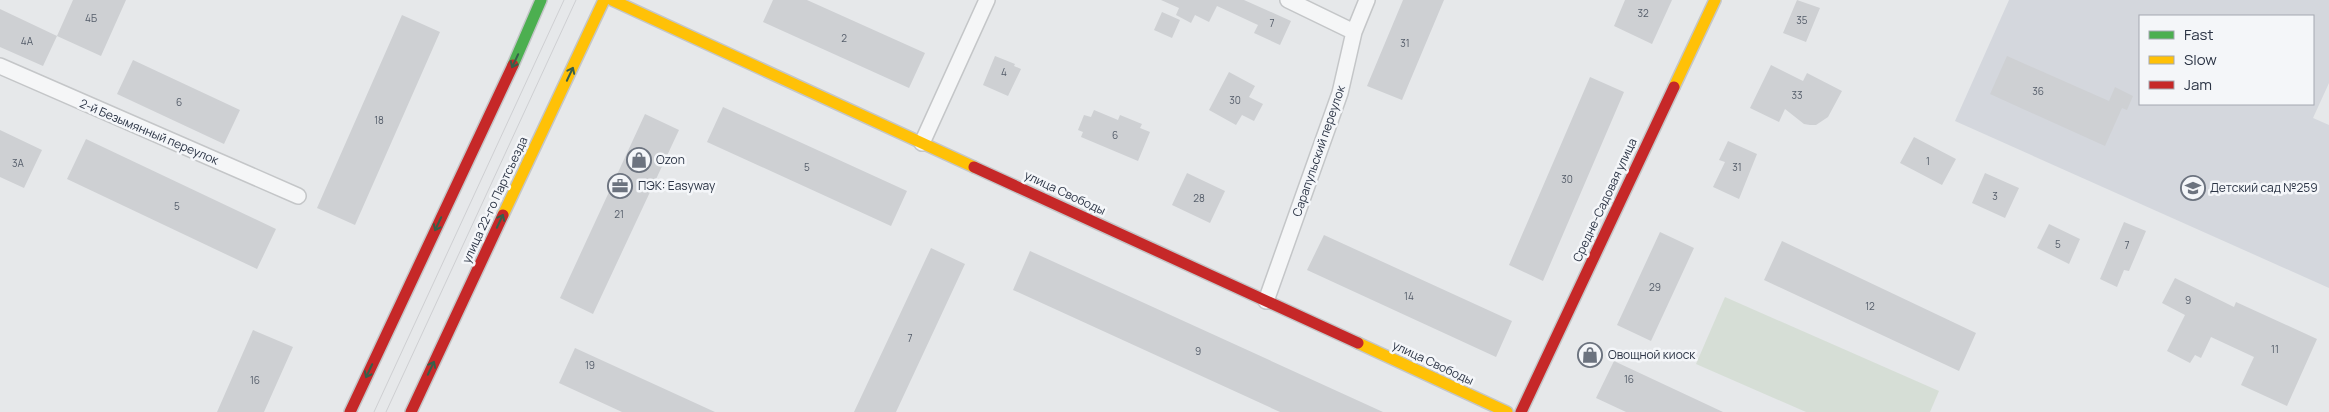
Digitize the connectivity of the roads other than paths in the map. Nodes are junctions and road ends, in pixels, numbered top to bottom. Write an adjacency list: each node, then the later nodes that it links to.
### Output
1 (541, 0): 13 (main road, one-way to 13)
2 (604, 0): 14 (main road, улица 22-го Партсъезда, one-way to 2)
3 (612, 0): 10 (main road, улица Свободы)
4 (987, 0): 10 (street)
5 (1288, 0): 8 (street)
6 (1367, 0): 8 (street, Сарапульский переулок)
7 (1714, 0): 16 (main road, Средне-Садовая улица)
8 (1354, 32): 12 (street, Сарапульский переулок)
9 (0, 66): 11 (street, 2-й Безымянный переулок)
10 (922, 143): 12 (main road, улица Свободы)
11 (298, 196)
12 (1266, 301): 15 (main road, улица Свободы)
13 (350, 412)
14 (411, 412)
15 (1507, 412)
16 (1521, 412)

